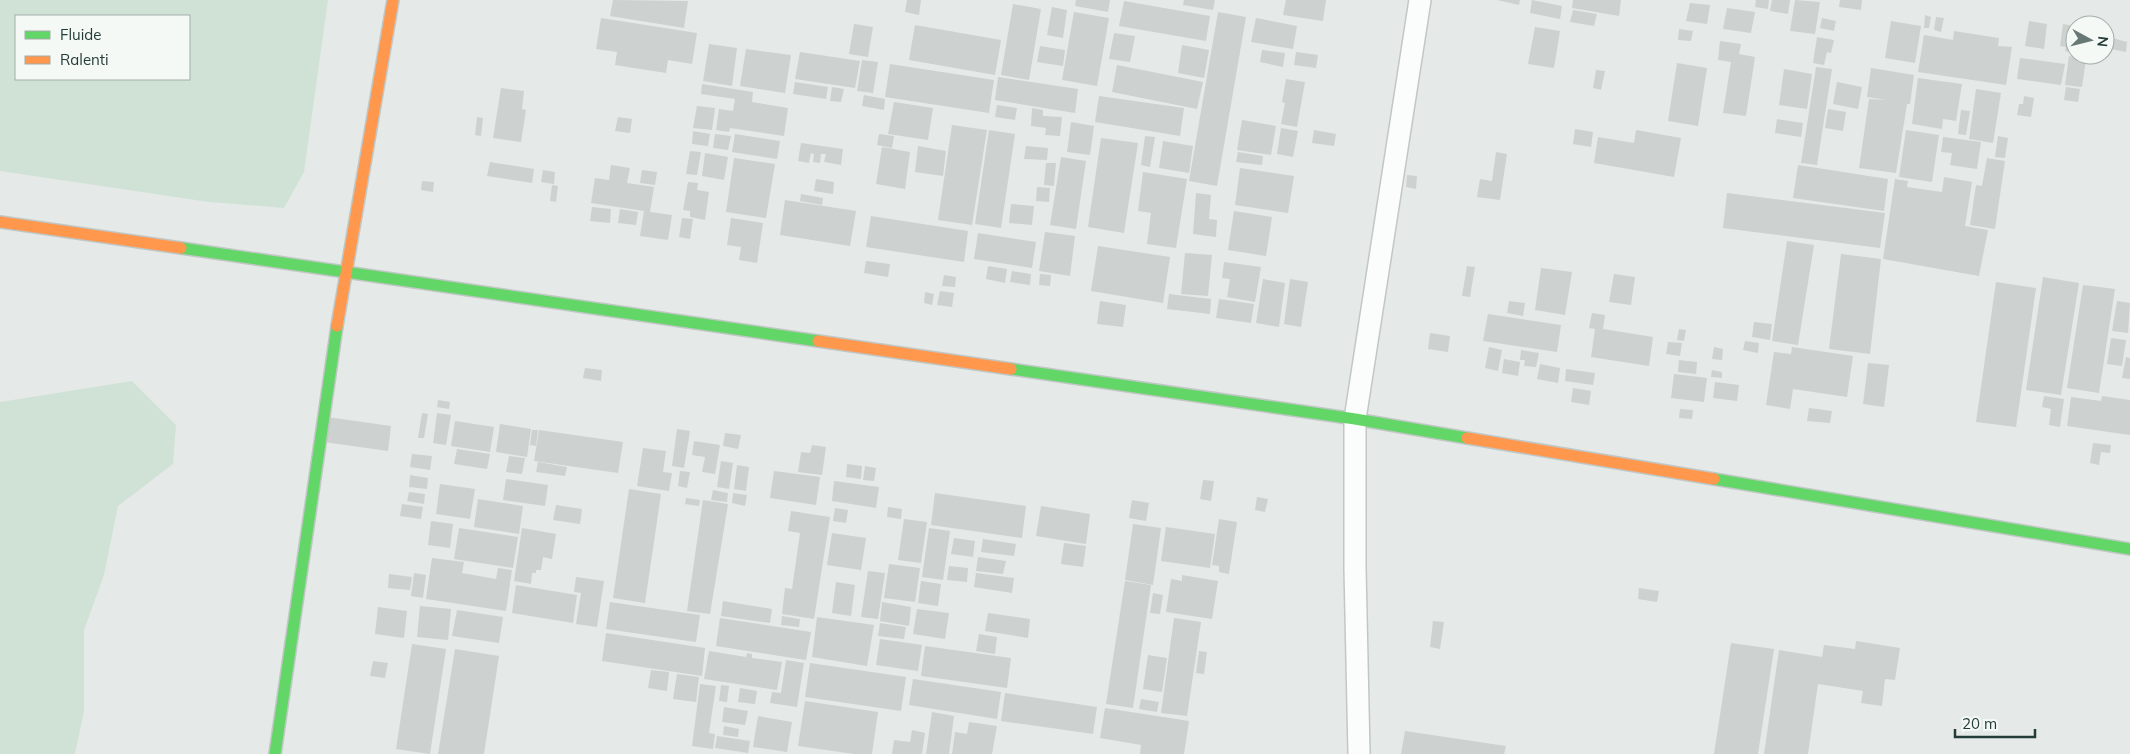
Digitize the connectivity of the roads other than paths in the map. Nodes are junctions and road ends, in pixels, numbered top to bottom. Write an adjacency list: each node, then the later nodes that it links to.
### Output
1 (393, 0): 4 (street)
2 (1420, 0): 5 (street)
3 (0, 222): 4 (street)
4 (345, 273): 5 (street); 7 (street)
5 (1355, 419): 6 (street); 8 (street)
6 (2130, 549)
7 (275, 754)
8 (1359, 754)

